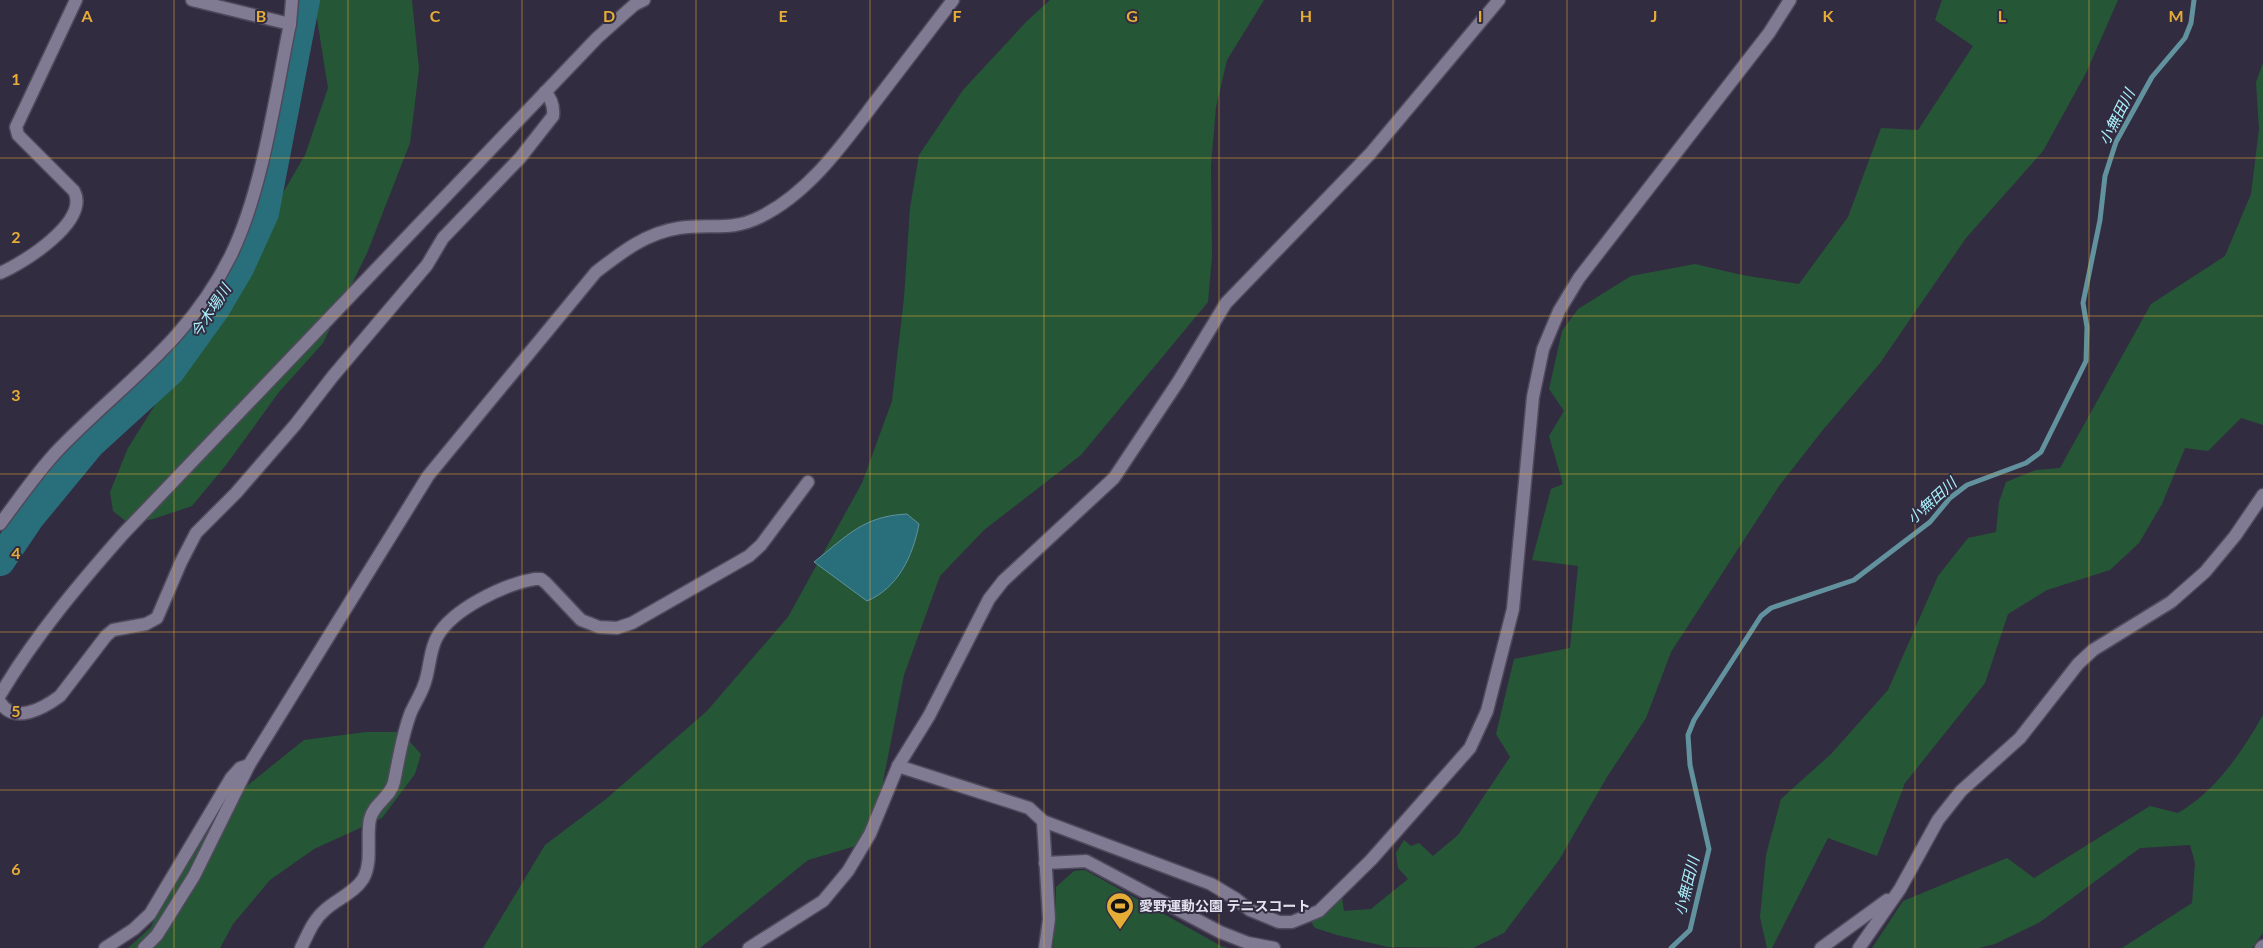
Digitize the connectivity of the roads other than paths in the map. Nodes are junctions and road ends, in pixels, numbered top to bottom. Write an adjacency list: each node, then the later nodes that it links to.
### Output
1 (76, 0): 10 (street)
2 (192, 0): 8 (street)
3 (292, 0): 8 (street)
4 (644, 0): 9 (street)
5 (953, 0): 16 (street)
6 (1499, 0): 17 (street)
7 (1790, 0): 18 (street)
8 (290, 24): 13 (street)
9 (545, 92): 14 (street); 15 (street)
10 (0, 273)
11 (808, 482): 23 (street)
12 (2263, 494): 20 (street)
13 (0, 524)
14 (0, 695)
15 (0, 702)
16 (249, 765): 21 (street); 22 (street)
17 (898, 766): 18 (street); 24 (street)
18 (1042, 821): 19 (street)
19 (1045, 863): 25 (street); 26 (street)
20 (1900, 889): 27 (street); 28 (street)
21 (104, 948)
22 (144, 948)
23 (301, 948)
24 (749, 948)
25 (1045, 948)
26 (1274, 948)
27 (1820, 948)
28 (1859, 948)

